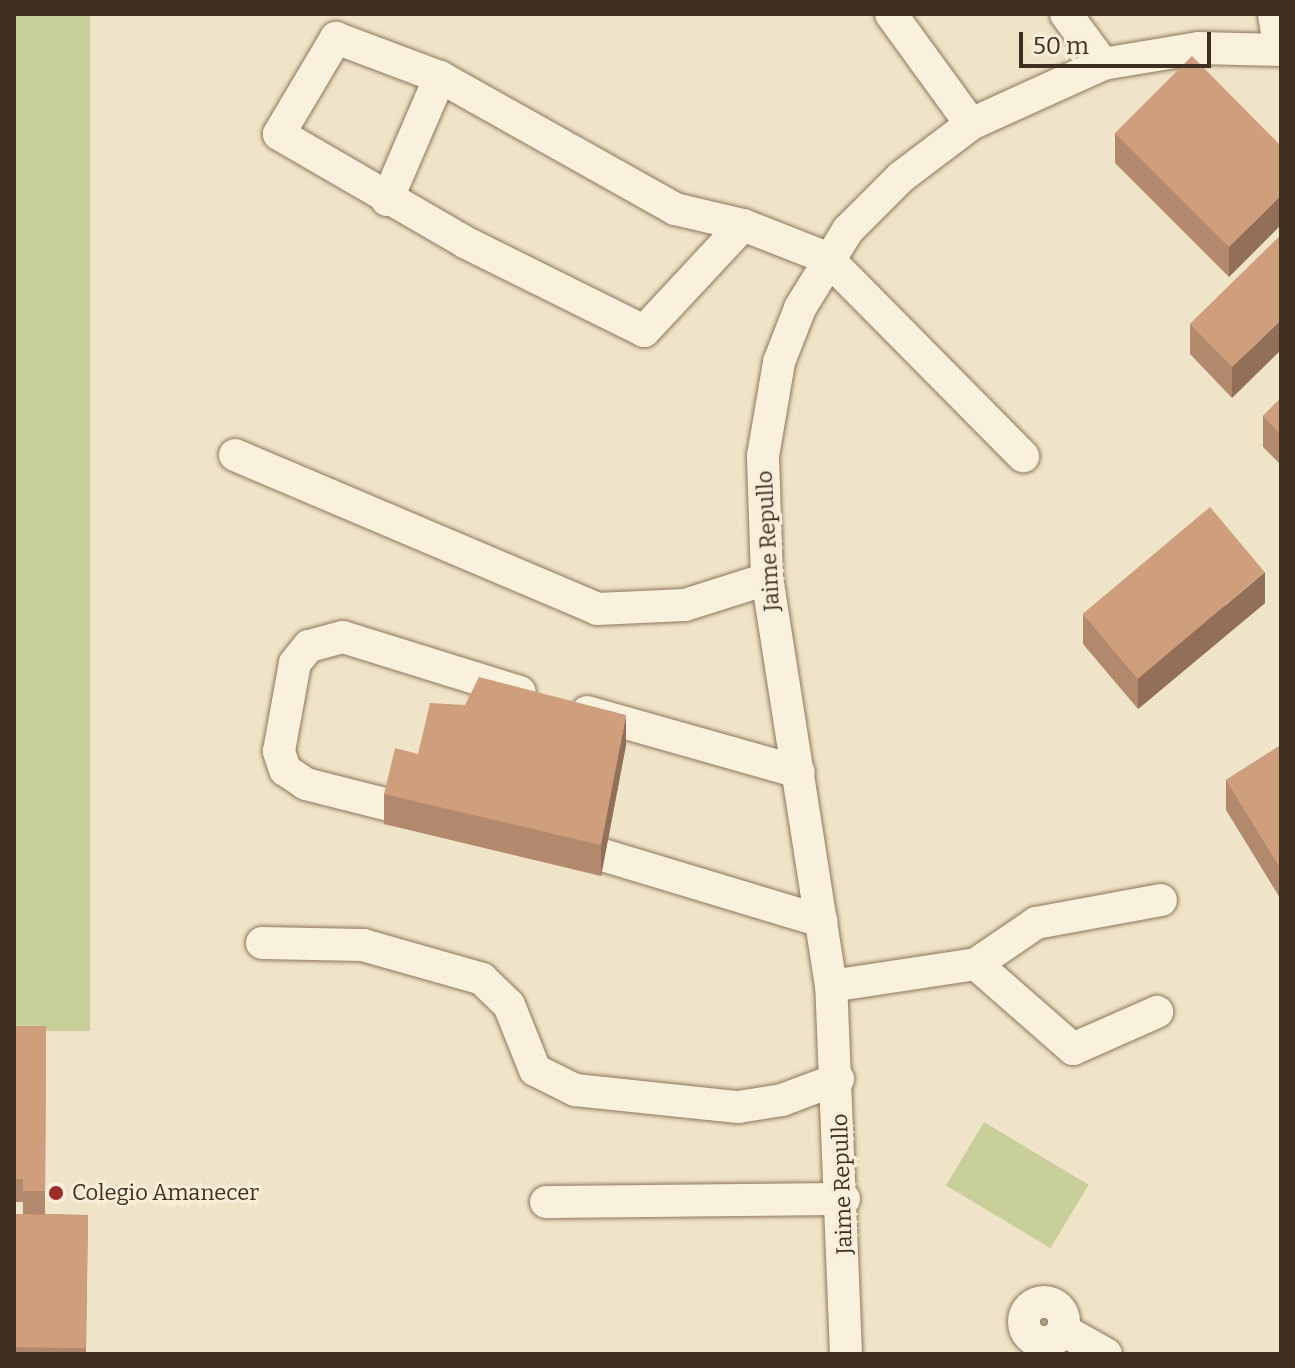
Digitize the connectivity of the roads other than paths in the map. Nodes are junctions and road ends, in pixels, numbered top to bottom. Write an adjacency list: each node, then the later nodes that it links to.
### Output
1 (891, 14): 7 (street)
2 (1066, 14): 5 (street)
3 (1274, 14): 4 (street)
4 (1281, 50): 5 (street, Jaime Repullo)
5 (1103, 64): 7 (street, Jaime Repullo)
6 (440, 77): 8 (street); 8 (street); 9 (street)
7 (971, 124): 10 (street, Jaime Repullo)
8 (387, 200): 9 (street)
9 (743, 225): 10 (street)
10 (827, 258): 12 (street); 13 (street, Jaime Repullo)
11 (235, 455): 13 (street)
12 (1023, 456)
13 (767, 579): 14 (street, Jaime Repullo)
14 (799, 772): 15 (street); 18 (street, Jaime Repullo)
15 (389, 805)
16 (606, 856): 18 (street)
17 (1161, 900): 20 (street)
18 (821, 921): 21 (street, Jaime Repullo)
19 (262, 943): 23 (street)
20 (976, 964): 21 (street); 22 (street)
21 (831, 986): 23 (street, Jaime Repullo)
22 (1157, 1012)
23 (838, 1079): 24 (street, Jaime Repullo)
24 (844, 1199): 25 (street); 27 (street, Jaime Repullo)
25 (546, 1202)
26 (1041, 1341): 28 (street)
27 (846, 1354)
28 (1106, 1354)

